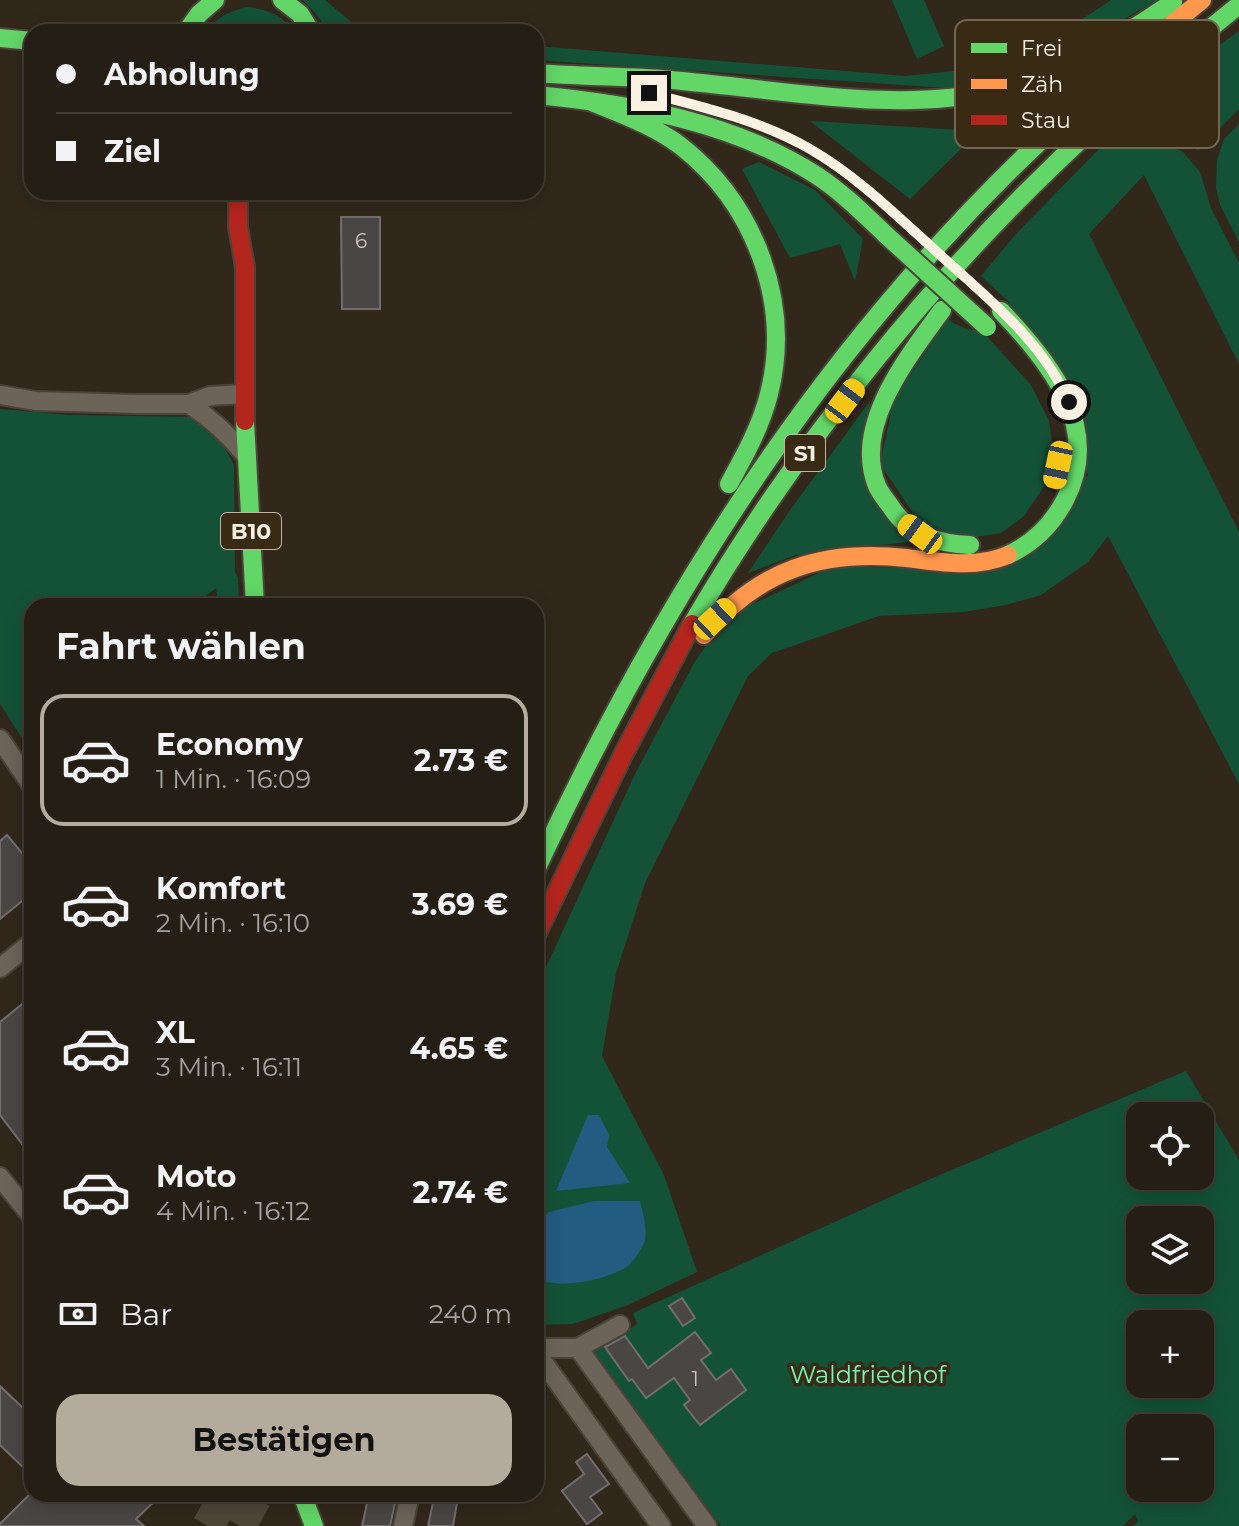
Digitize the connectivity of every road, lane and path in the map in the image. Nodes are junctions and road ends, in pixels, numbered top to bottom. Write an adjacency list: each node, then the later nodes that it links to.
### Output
1 (215, 0): 9 (main road)
2 (282, 0): 10 (main road)
3 (1176, 0): 6 (main road)
4 (1202, 0): 7 (main road, S1)
5 (1239, 5): 8 (main road, S1)
6 (1145, 20)
7 (1179, 20)
8 (1219, 20)
9 (191, 24)
10 (306, 24)
11 (0, 38): 12 (main road)
12 (24, 40)
13 (544, 74): 14 (main road)
14 (585, 77): 16 (main road); 18 (main road)
15 (544, 96): 17 (main road)
16 (955, 97)
17 (589, 101): 28 (main road, bridge); 38 (main road)
18 (764, 128)
19 (1033, 148): 38 (main road, S1)
20 (1073, 148): 24 (main road, S1)
21 (238, 200): 25 (main road, B10)
22 (255, 200): 25 (main road, B10)
23 (923, 239): 26 (main road)
24 (973, 248): 37 (main road); 40 (main road, S1)
25 (245, 267): 30 (main road, B10)
26 (968, 280)
27 (996, 306): 40 (main road)
28 (1003, 342)
29 (1021, 361): 35 (main road)
30 (244, 394): 32 (street); 33 (main road, B10)
31 (0, 395): 32 (street)
32 (189, 404): 34 (street)
33 (245, 414): 34 (street); 36 (main road, B10)
34 (207, 415): 36 (street)
35 (1059, 439)
36 (247, 457): 39 (main road, B10)
37 (1056, 474)
38 (696, 569): 43 (main road, S1)
39 (255, 598)
40 (663, 677): 44 (main road, S1)
41 (0, 739): 42 (street)
42 (24, 774)
43 (544, 854)
44 (544, 917)
45 (24, 948): 46 (street)
46 (0, 968)
47 (0, 1177): 48 (street)
48 (24, 1207)
49 (620, 1325): 50 (street)
50 (578, 1348): 51 (street); 58 (street)
51 (544, 1350)
52 (544, 1361): 57 (street)
53 (305, 1502): 55 (main road)
54 (408, 1502): 56 (street)
55 (314, 1526)
56 (403, 1526)
57 (661, 1526)
58 (707, 1526)

